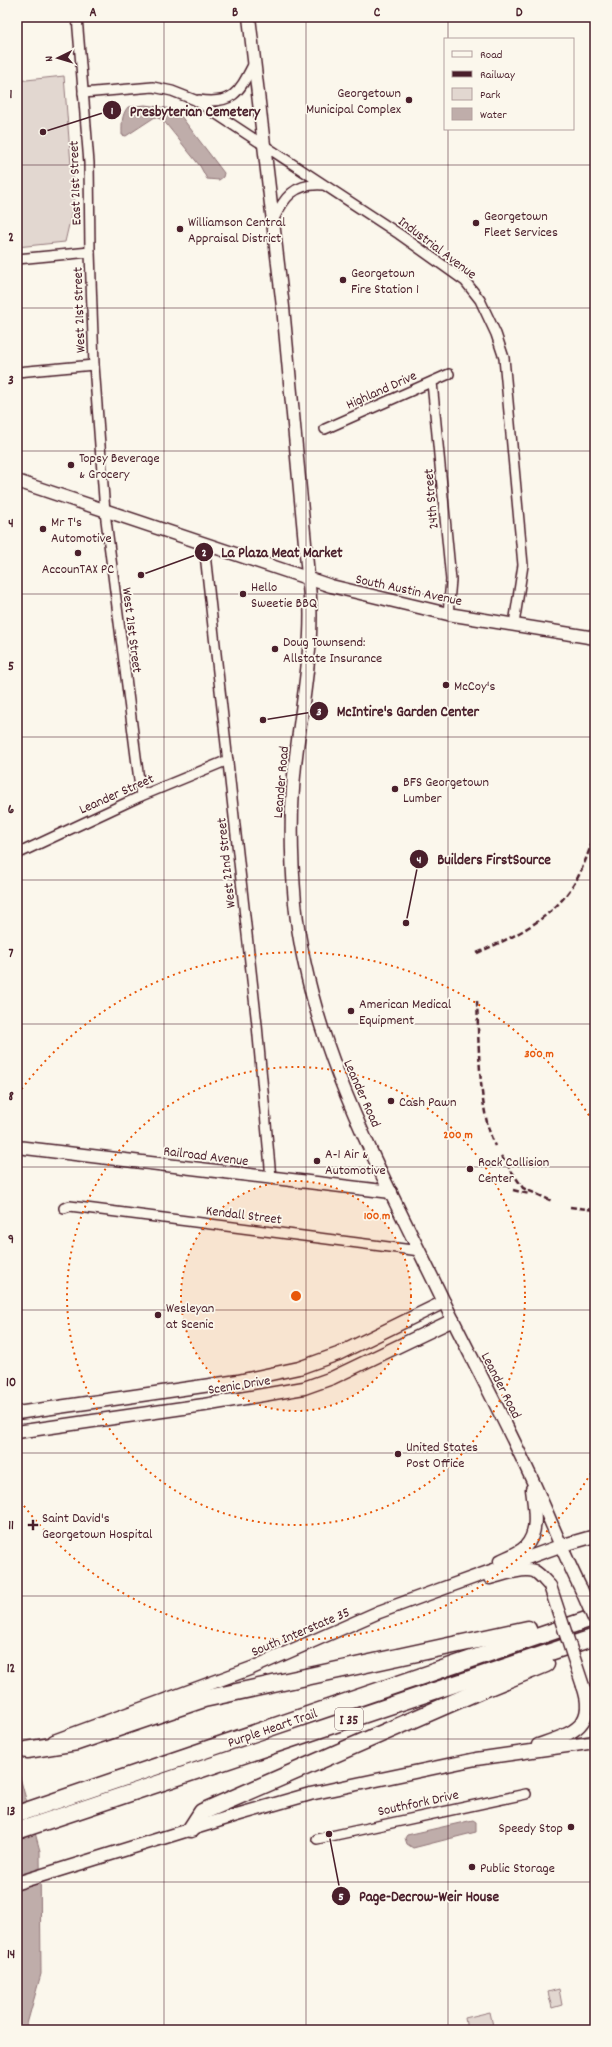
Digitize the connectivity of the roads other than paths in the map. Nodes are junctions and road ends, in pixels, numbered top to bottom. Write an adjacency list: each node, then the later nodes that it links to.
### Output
1 (77, 17): 4 (street, East 21st Street)
2 (249, 17): 3 (main road, Leander Road)
3 (253, 65): 5 (street); 6 (main road, Leander Road)
4 (84, 93): 5 (street, Industrial Avenue); 9 (street, East 21st Street)
5 (195, 100): 6 (street, Industrial Avenue)
6 (263, 145): 7 (street, Industrial Avenue); 8 (main road, Leander Road)
7 (324, 185): 8 (street); 21 (street, Industrial Avenue)
8 (273, 222): 19 (main road, Leander Road)
9 (90, 252): 10 (street); 11 (street, West 21st Street)
10 (17, 259)
11 (94, 365): 12 (street); 17 (street, West 21st Street)
12 (17, 372)
13 (449, 374): 14 (street, Highland Drive)
14 (432, 382): 15 (street, Highland Drive); 20 (street, 24th Street)
15 (324, 429)
16 (17, 481): 17 (main road, South Austin Avenue)
17 (105, 512): 18 (main road, South Austin Avenue); 24 (street, West 21st Street)
18 (204, 545): 19 (main road, South Austin Avenue); 23 (street, West 22nd Street)
19 (309, 580): 20 (main road, South Austin Avenue); 28 (main road, Leander Road)
20 (448, 614): 21 (main road, South Austin Avenue)
21 (514, 624): 22 (main road, South Austin Avenue)
22 (595, 638)
23 (228, 760): 24 (street, Leander Street); 27 (street, West 22nd Street)
24 (141, 796): 25 (street, Leander Street)
25 (17, 854)
26 (17, 1147): 27 (main road, Railroad Avenue)
27 (271, 1178): 28 (main road, Railroad Avenue)
28 (391, 1192): 30 (main road, Leander Road)
29 (64, 1208): 30 (street, Kendall Street)
30 (420, 1251): 31 (main road, Leander Road)
31 (444, 1302): 32 (main road, Leander Road); 33 (main road, Scenic Drive)
32 (453, 1320): 35 (main road, Scenic Drive); 41 (main road, Leander Road)
33 (299, 1368): 34 (main road, Scenic Drive); 35 (main road)
34 (215, 1383): 36 (main road, Scenic Drive); 37 (main road)
35 (304, 1388): 37 (main road, Scenic Drive)
36 (90, 1402): 38 (main road, Scenic Drive); 39 (main road)
37 (218, 1403): 39 (main road, Scenic Drive)
38 (17, 1413)
39 (92, 1421): 40 (main road, Scenic Drive)
40 (17, 1432)
41 (531, 1478): 43 (main road, Leander Road); 44 (main road)
42 (595, 1536): 43 (main road, South Interstate 35)
43 (560, 1546): 44 (main road, South Interstate 35); 46 (main road, Leander Road, bridge)
44 (447, 1587): 51 (main road, South Interstate 35); 52 (main road, bridge)
45 (595, 1617): 47 (highway, Purple Heart Trail / I 35)
46 (595, 1621)
47 (549, 1633): 51 (highway); 54 (highway, Purple Heart Trail / I 35)
48 (595, 1637): 56 (highway, Purple Heart Trail / I 35)
49 (595, 1645): 55 (highway)
50 (595, 1742): 52 (main road)
51 (22, 1752)
52 (502, 1756): 55 (main road)
53 (526, 1794): 57 (street, Southfork Drive)
54 (17, 1814)
55 (191, 1829): 58 (main road)
56 (17, 1831)
57 (317, 1838)
58 (17, 1883)

